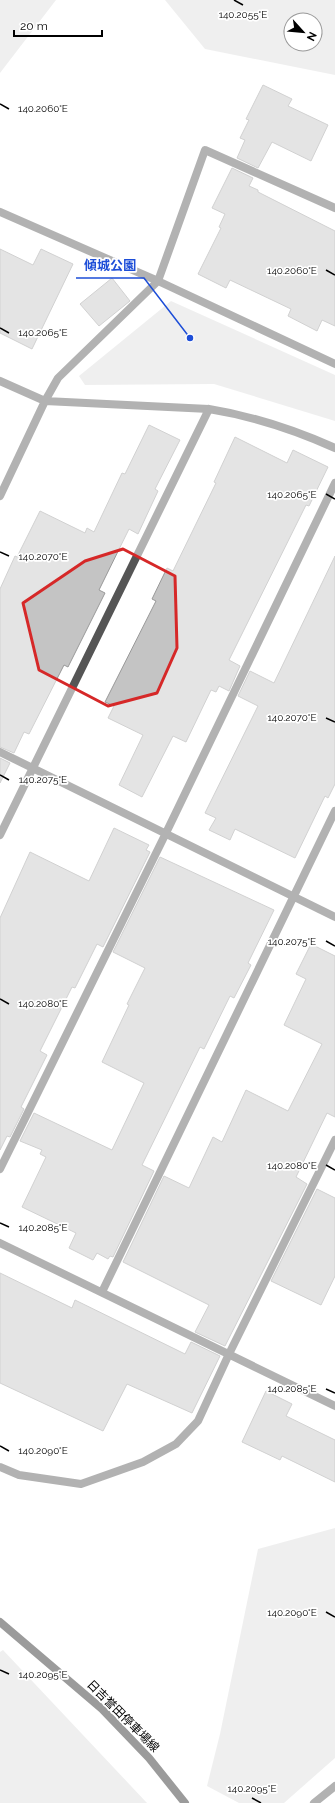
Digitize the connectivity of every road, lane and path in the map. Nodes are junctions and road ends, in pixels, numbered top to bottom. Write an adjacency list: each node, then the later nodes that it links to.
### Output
1 (335, 208): 3 (street)
2 (0, 212): 3 (street)
3 (158, 281): 4 (street); 6 (street)
4 (335, 364)
5 (0, 381): 6 (street)
6 (45, 401): 7 (street); 10 (street)
7 (209, 408): 8 (street); 12 (street)
8 (335, 448)
9 (335, 483): 14 (street)
10 (0, 496)
11 (0, 752): 12 (street)
12 (33, 768): 14 (street); 15 (street)
13 (335, 811): 16 (street)
14 (166, 833): 16 (street); 19 (street)
15 (0, 835)
16 (293, 897): 17 (street); 21 (street)
17 (335, 917)
18 (335, 1140): 22 (street)
19 (0, 1169)
20 (0, 1243): 21 (street)
21 (102, 1292): 22 (street)
22 (229, 1354): 23 (street); 24 (street)
23 (335, 1406)
24 (0, 1467)
25 (0, 1622): 27 (main road, 日吉誉田停車場線)
26 (335, 1786): 28 (street)
27 (185, 1803)
28 (314, 1803)

